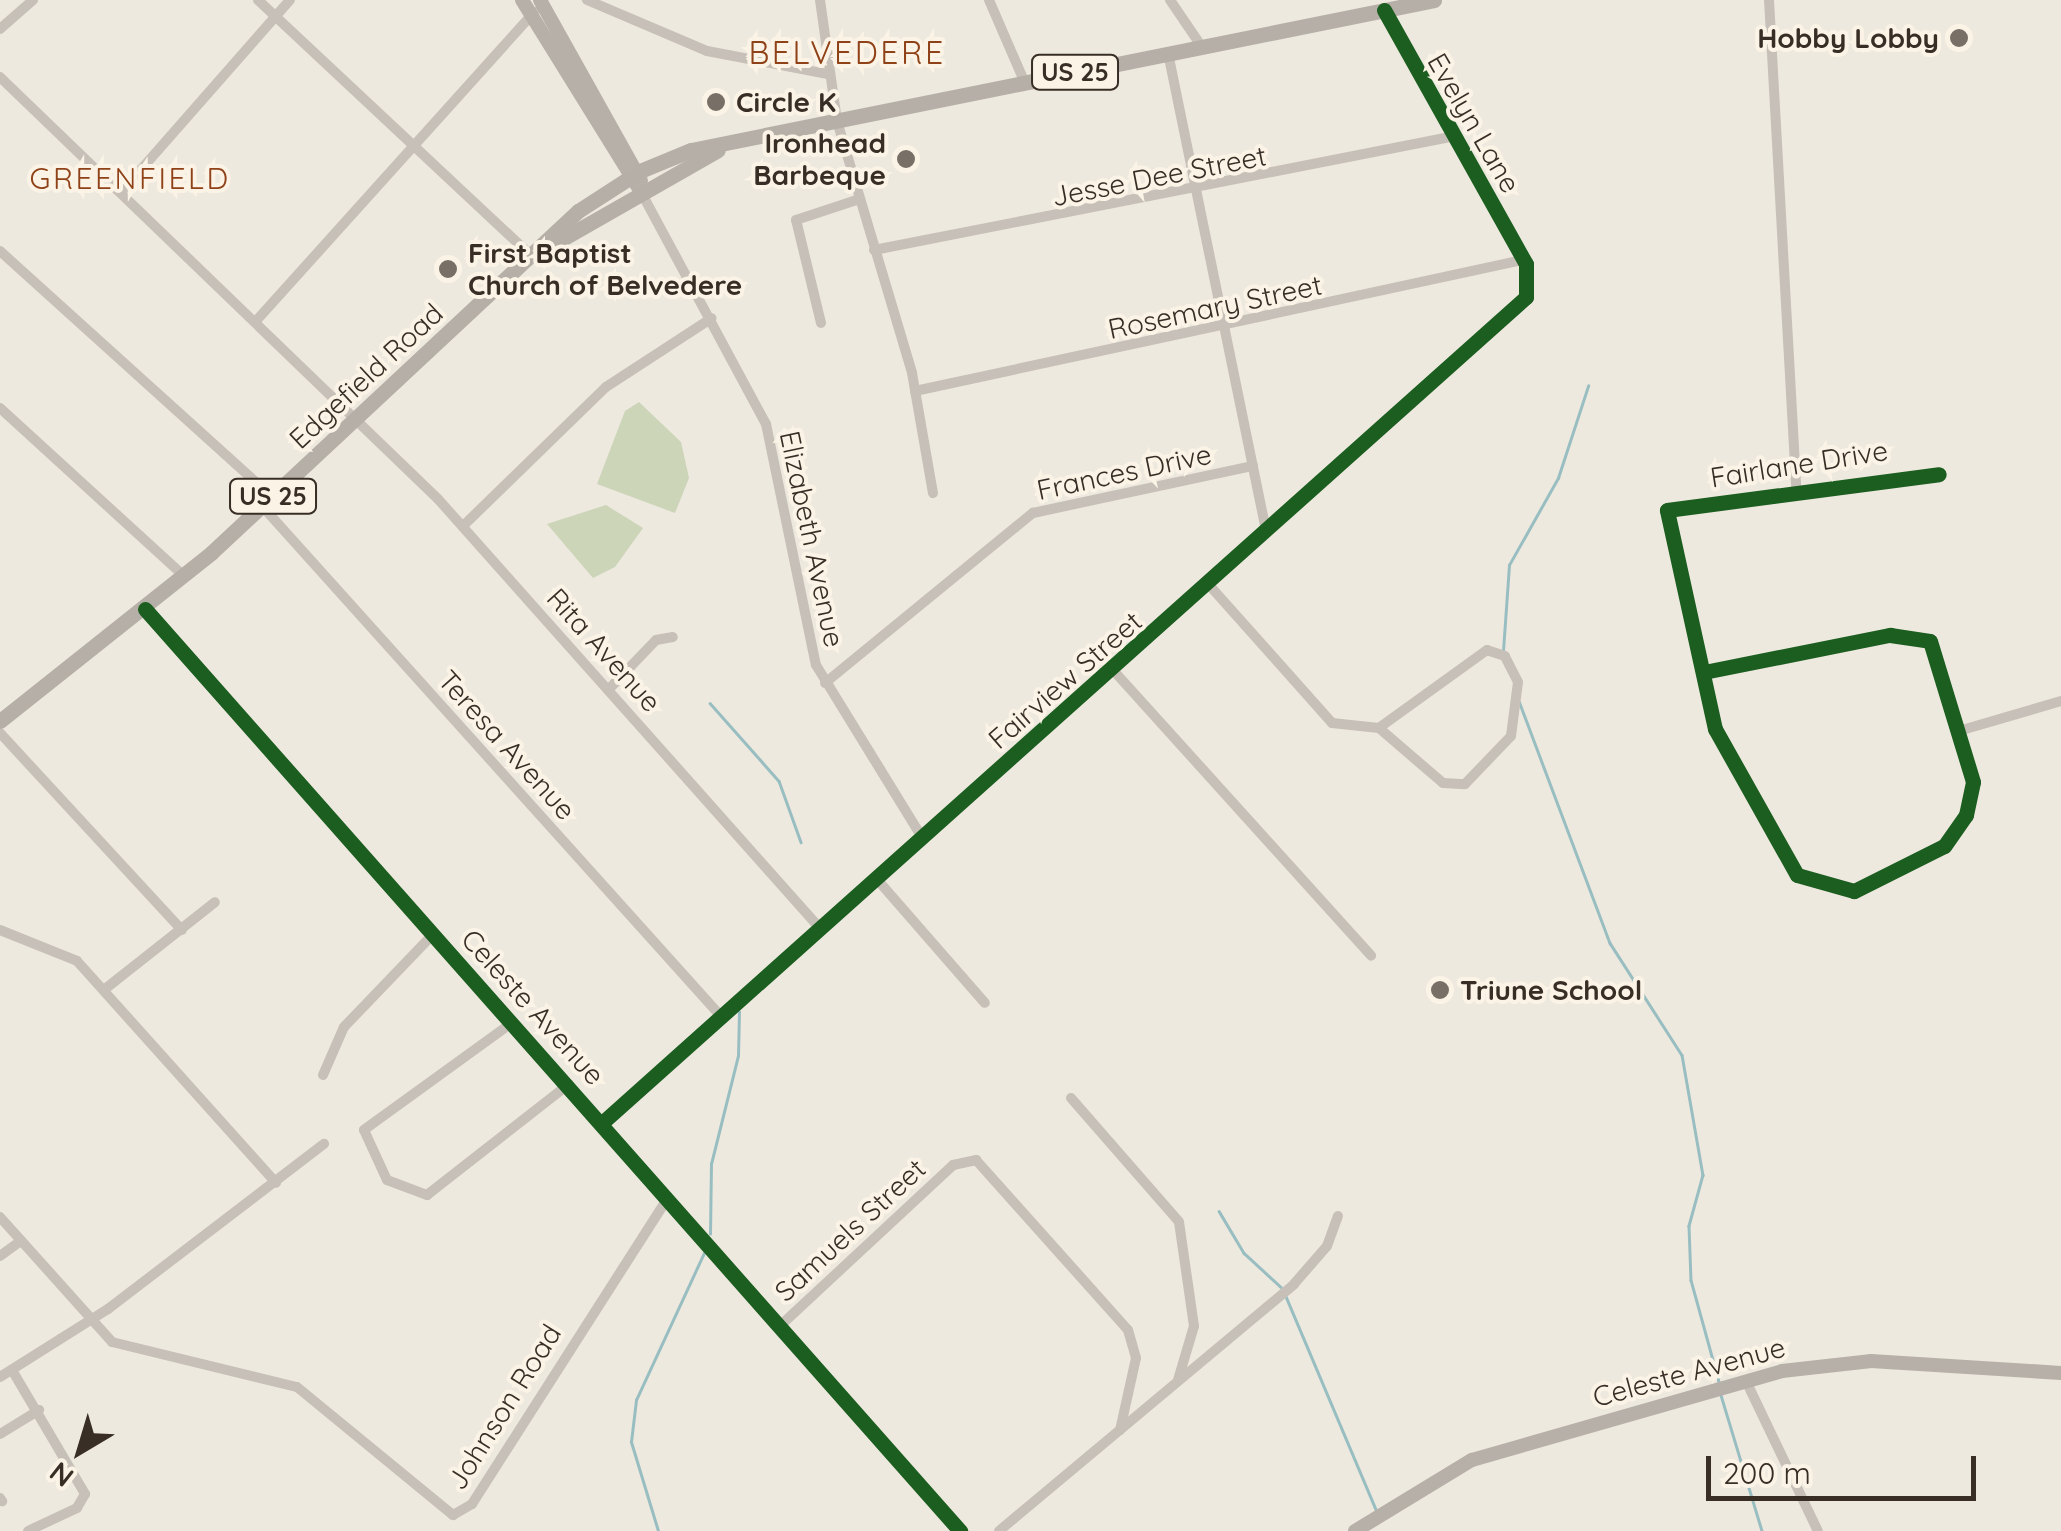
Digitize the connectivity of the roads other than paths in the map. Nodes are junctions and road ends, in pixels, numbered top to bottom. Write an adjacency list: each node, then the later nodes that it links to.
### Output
1 (33, 0): 14 (street)
2 (258, 0): 13 (street)
3 (290, 0): 13 (street)
4 (522, 0): 11 (street)
5 (587, 0): 17 (street)
6 (820, 0): 17 (street)
7 (989, 0): 19 (street)
8 (1170, 0): 15 (street)
9 (1434, 0): 12 (main road, Edgefield Road / US 25)
10 (1769, 0): 42 (street)
11 (540, 4): 22 (street); 24 (street)
12 (1384, 10): 15 (main road, Edgefield Road / US 25); 21 (street, Evelyn Lane)
13 (274, 15): 22 (street); 25 (street)
14 (0, 29)
15 (1202, 47): 16 (main road, Edgefield Road / US 25)
16 (1168, 53): 19 (main road, Edgefield Road / US 25); 26 (street)
17 (828, 74): 20 (street)
18 (0, 76): 25 (street, Rita Avenue)
19 (1025, 83): 20 (main road, Edgefield Road / US 25)
20 (837, 121): 23 (main road, Edgefield Road / US 25); 28 (street)
21 (1450, 137): 26 (street, Jesse Dee Street); 32 (street, Evelyn Lane)
22 (416, 142): 31 (street); 34 (street)
23 (718, 150): 24 (main road, Edgefield Road / US 25); 27 (main road, Edgefield Road / US 25)
24 (633, 175): 27 (street); 31 (main road, Edgefield Road / US 25)
25 (123, 190): 34 (street, Rita Avenue)
26 (1195, 191): 29 (street, Jesse Dee Street); 36 (street)
27 (641, 192): 31 (main road, Edgefield Road / US 25); 33 (street, Elizabeth Avenue)
28 (860, 199): 29 (street); 35 (street)
29 (874, 250): 37 (street)
30 (0, 251): 44 (street, Teresa Avenue)
31 (533, 257): 39 (main road, Edgefield Road / US 25)
32 (1523, 260): 36 (street, Rosemary Street); 46 (street, Fairview Street)
33 (712, 318): 45 (street); 53 (street, Elizabeth Avenue)
34 (256, 321): 39 (street, Rita Avenue)
35 (820, 323)
36 (1224, 330): 37 (street, Rosemary Street); 40 (street)
37 (915, 391): 43 (street)
38 (0, 408): 47 (street)
39 (353, 416): 44 (main road, Edgefield Road / US 25); 45 (street, Rita Avenue)
40 (1254, 466): 46 (street); 53 (street, Frances Drive)
41 (1939, 474): 42 (street, Fairlane Drive)
42 (1796, 489): 52 (street, Fairlane Drive)
43 (933, 493)
44 (267, 502): 47 (main road, Edgefield Road / US 25); 70 (street, Teresa Avenue)
45 (463, 526): 54 (street, Rita Avenue)
46 (1266, 532): 48 (street, Fairview Street)
47 (184, 576): 49 (main road, Edgefield Road / US 25)
48 (1210, 586): 51 (street, Fairview Street); 57 (street)
49 (145, 609): 56 (main road, Edgefield Road / US 25); 66 (street, Celeste Avenue)
50 (673, 636): 54 (street)
51 (1113, 670): 60 (street, Fairview Street); 67 (street)
52 (1704, 672): 58 (street); 58 (street)
53 (825, 683): 60 (street, Elizabeth Avenue)
54 (610, 688): 63 (street, Rita Avenue)
55 (2061, 701): 58 (street)
56 (0, 722)
57 (1379, 728): 57 (street)
58 (1962, 730)
59 (0, 733): 65 (street)
60 (922, 837): 61 (street, Fairview Street)
61 (875, 876): 63 (street, Fairview Street); 69 (street)
62 (214, 902): 65 (street)
63 (817, 926): 70 (street, Fairview Street)
64 (0, 930): 68 (street)
65 (182, 930): 68 (street)
66 (434, 934): 71 (street, Celeste Avenue); 72 (street)
67 (1370, 956)
68 (104, 989): 77 (street)
69 (985, 1003)
70 (719, 1014): 75 (street, Fairview Street)
71 (513, 1022): 73 (street, Celeste Avenue); 73 (street)
72 (323, 1075)
73 (569, 1084): 75 (street, Celeste Avenue)
74 (1072, 1098): 88 (street)
75 (603, 1122): 78 (street, Celeste Avenue)
76 (324, 1144): 77 (street)
77 (276, 1183): 83 (street)
78 (668, 1198): 83 (street, Johnson Road); 84 (street, Celeste Avenue)
79 (1338, 1216): 88 (street)
80 (0, 1217): 81 (street, Johnson Road)
81 (21, 1241): 82 (street); 83 (street, Johnson Road)
82 (0, 1256)
83 (90, 1320): 85 (street)
84 (781, 1325): 91 (street, Samuels Street); 94 (street, Celeste Avenue)
85 (12, 1370): 87 (street); 90 (street)
86 (2061, 1373): 89 (street, Celeste Avenue)
87 (0, 1378)
88 (1178, 1380): 91 (street)
89 (1746, 1381): 96 (street, Celeste Avenue); 97 (street)
90 (39, 1410): 92 (street); 93 (street)
91 (1120, 1430): 95 (street)
92 (0, 1434)
93 (28, 1531)
94 (960, 1531)
95 (999, 1531)
96 (1356, 1531)
97 (1818, 1531)

